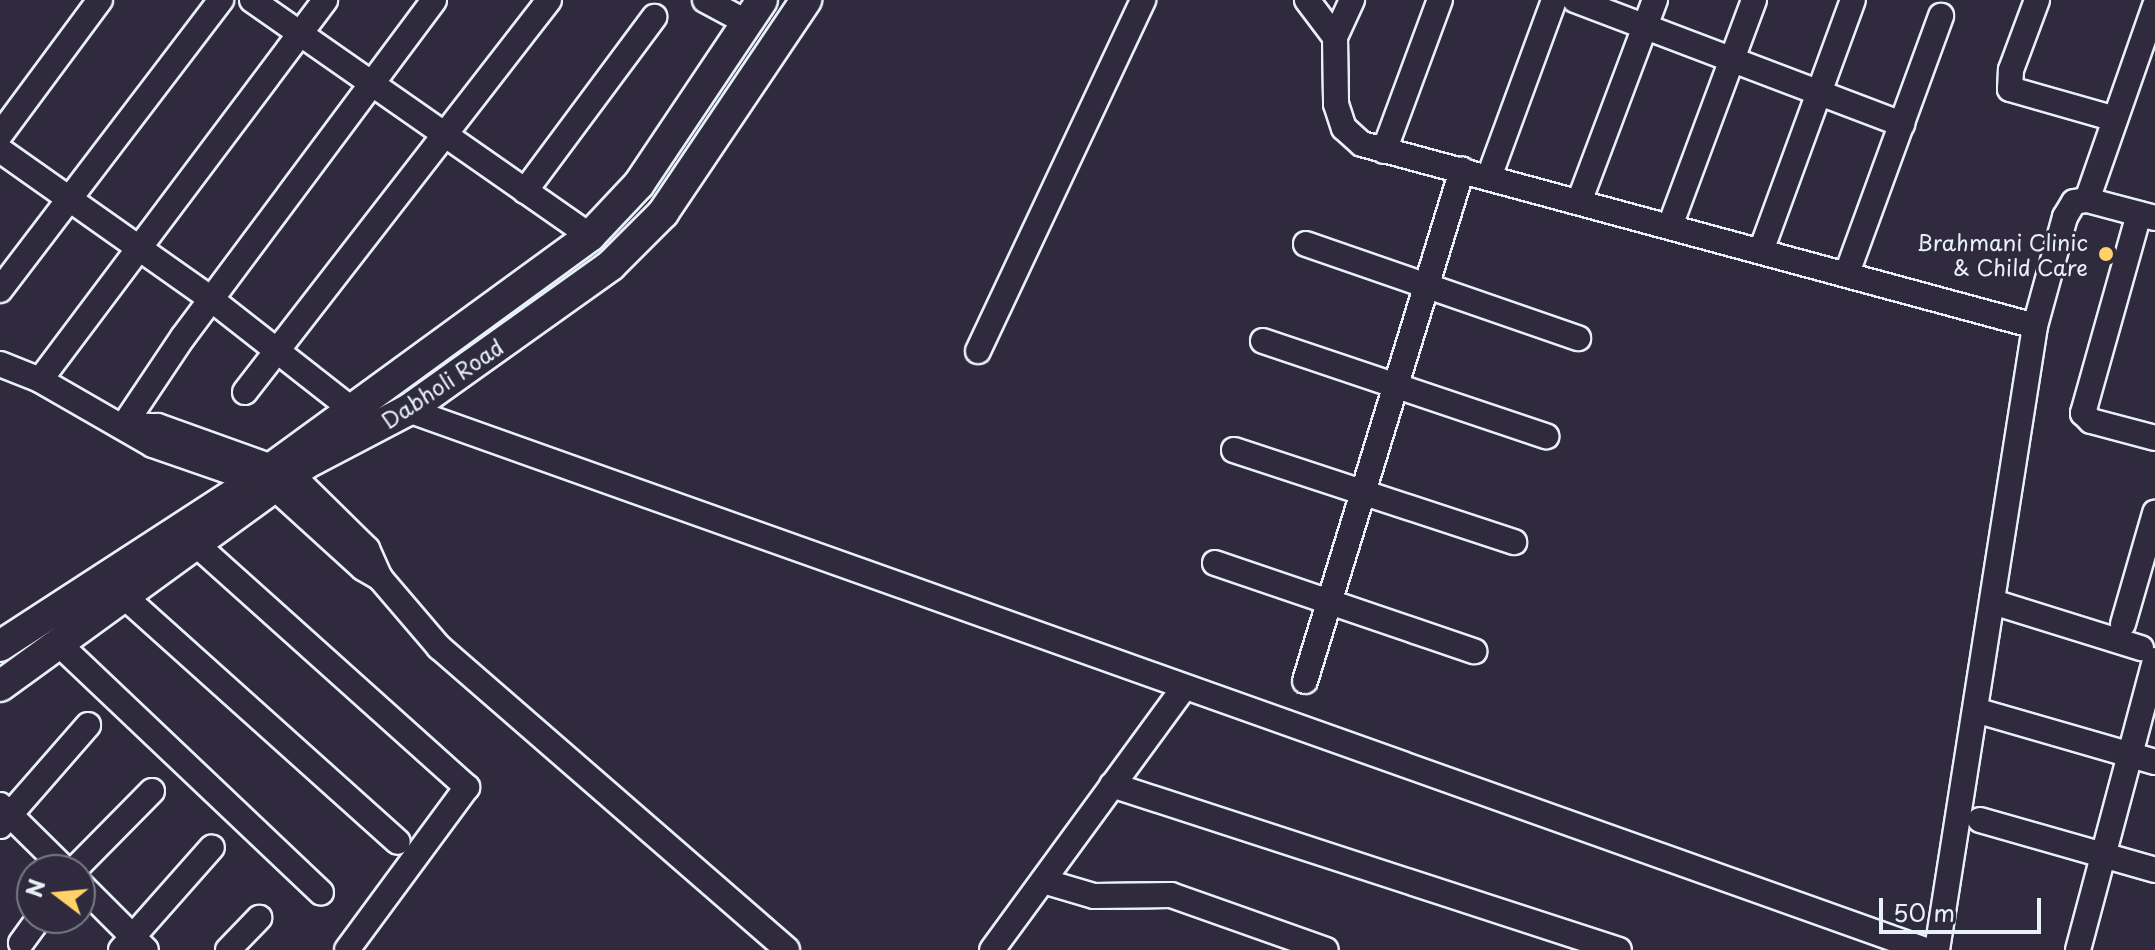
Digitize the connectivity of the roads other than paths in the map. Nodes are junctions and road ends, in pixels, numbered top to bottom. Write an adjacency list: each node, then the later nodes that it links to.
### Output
1 (100, 0): 31 (street)
2 (221, 0): 38 (street)
3 (252, 0): 24 (street)
4 (325, 0): 24 (street)
5 (434, 0): 27 (street)
6 (549, 0): 32 (street)
7 (705, 0): 20 (street)
8 (806, 0): 61 (main road, Dabholi Road)
9 (1143, 0): 55 (street)
10 (1307, 0): 25 (street)
11 (1352, 0): 25 (street)
12 (1440, 0): 34 (street)
13 (1554, 0): 36 (street)
14 (1575, 0): 23 (street)
15 (1655, 0): 23 (street)
16 (1754, 0): 26 (street)
17 (1853, 0): 28 (street)
18 (2037, 0): 29 (street)
19 (2155, 6): 29 (street)
20 (754, 11): 43 (main road, Dabholi Road)
21 (1941, 16): 30 (street)
22 (654, 17): 37 (street)
23 (1645, 26): 26 (street); 40 (street)
24 (300, 34): 27 (street); 45 (street)
25 (1335, 37): 34 (street)
26 (1731, 59): 28 (street); 42 (street)
27 (373, 85): 32 (street); 50 (street)
28 (1819, 93): 30 (street); 46 (street)
29 (2115, 119): 39 (street)
30 (1902, 124): 47 (street)
31 (0, 135)
32 (445, 135): 37 (street); 54 (street)
33 (0, 150): 38 (street)
34 (1384, 151): 35 (street)
35 (1462, 170): 36 (street); 48 (street)
36 (1489, 177): 40 (street)
37 (525, 191): 43 (street)
38 (71, 196): 45 (street); 49 (street)
39 (2087, 200): 41 (street); 51 (street)
40 (1579, 202): 42 (street)
41 (2147, 216): 64 (street)
42 (1670, 226): 46 (street)
43 (590, 236): 60 (main road, Dabholi Road)
44 (1306, 244): 48 (street)
45 (140, 246): 50 (street); 57 (street)
46 (1761, 251): 47 (street)
47 (1847, 273): 51 (street)
48 (1426, 286): 52 (street); 58 (street)
49 (0, 290)
50 (211, 299): 54 (street); 62 (street)
51 (2035, 326): 74 (street)
52 (1578, 338)
53 (1263, 341): 58 (street)
54 (278, 351): 59 (street); 60 (street)
55 (978, 351)
56 (0, 364): 57 (street)
57 (40, 380): 62 (street)
58 (1395, 385): 63 (street); 67 (street)
59 (245, 392)
60 (350, 408): 66 (main road, Dabholi Road)
61 (408, 410): 66 (main road, Dabholi Road); 82 (street)
62 (124, 425): 66 (street)
63 (1546, 436)
64 (2155, 438)
65 (1234, 450): 67 (street)
66 (273, 477): 70 (main road, Dabholi Road); 77 (main road, Dabholi Road); 106 (street)
67 (1363, 492): 69 (street); 73 (street)
68 (2155, 513): 75 (street)
69 (1514, 542)
70 (197, 545): 72 (main road, Dabholi Road); 105 (street)
71 (1215, 563): 73 (street)
72 (126, 598): 76 (main road, Dabholi Road); 91 (street)
73 (1329, 601): 78 (street); 80 (street)
74 (1993, 602): 79 (street); 83 (street)
75 (2123, 624)
76 (59, 644): 81 (main road, Dabholi Road); 98 (street)
77 (0, 646)
78 (1474, 651)
79 (2148, 654): 85 (street)
80 (1305, 681)
81 (0, 686)
82 (1183, 689): 87 (street); 110 (street)
83 (1975, 710): 85 (street); 111 (street)
84 (88, 725): 89 (street)
85 (2128, 754): 86 (street); 95 (street)
86 (2155, 762)
87 (1112, 785): 97 (street); 109 (street)
88 (152, 791): 94 (street)
89 (3, 816): 93 (street)
90 (1980, 820): 95 (street)
91 (398, 842)
92 (212, 847): 103 (street)
93 (47, 854)
94 (90, 854)
95 (2102, 855): 96 (street); 112 (street)
96 (2155, 870)
97 (1043, 881): 107 (street); 108 (street)
98 (321, 893)
99 (96, 902): 103 (street)
100 (259, 918): 104 (street)
101 (27, 934): 102 (street)
102 (21, 943)
103 (133, 945)
104 (228, 950)
105 (347, 950)
106 (787, 950)
107 (992, 950)
108 (1326, 950)
109 (1619, 950)
110 (1925, 950)
111 (1937, 950)
112 (2078, 950)

